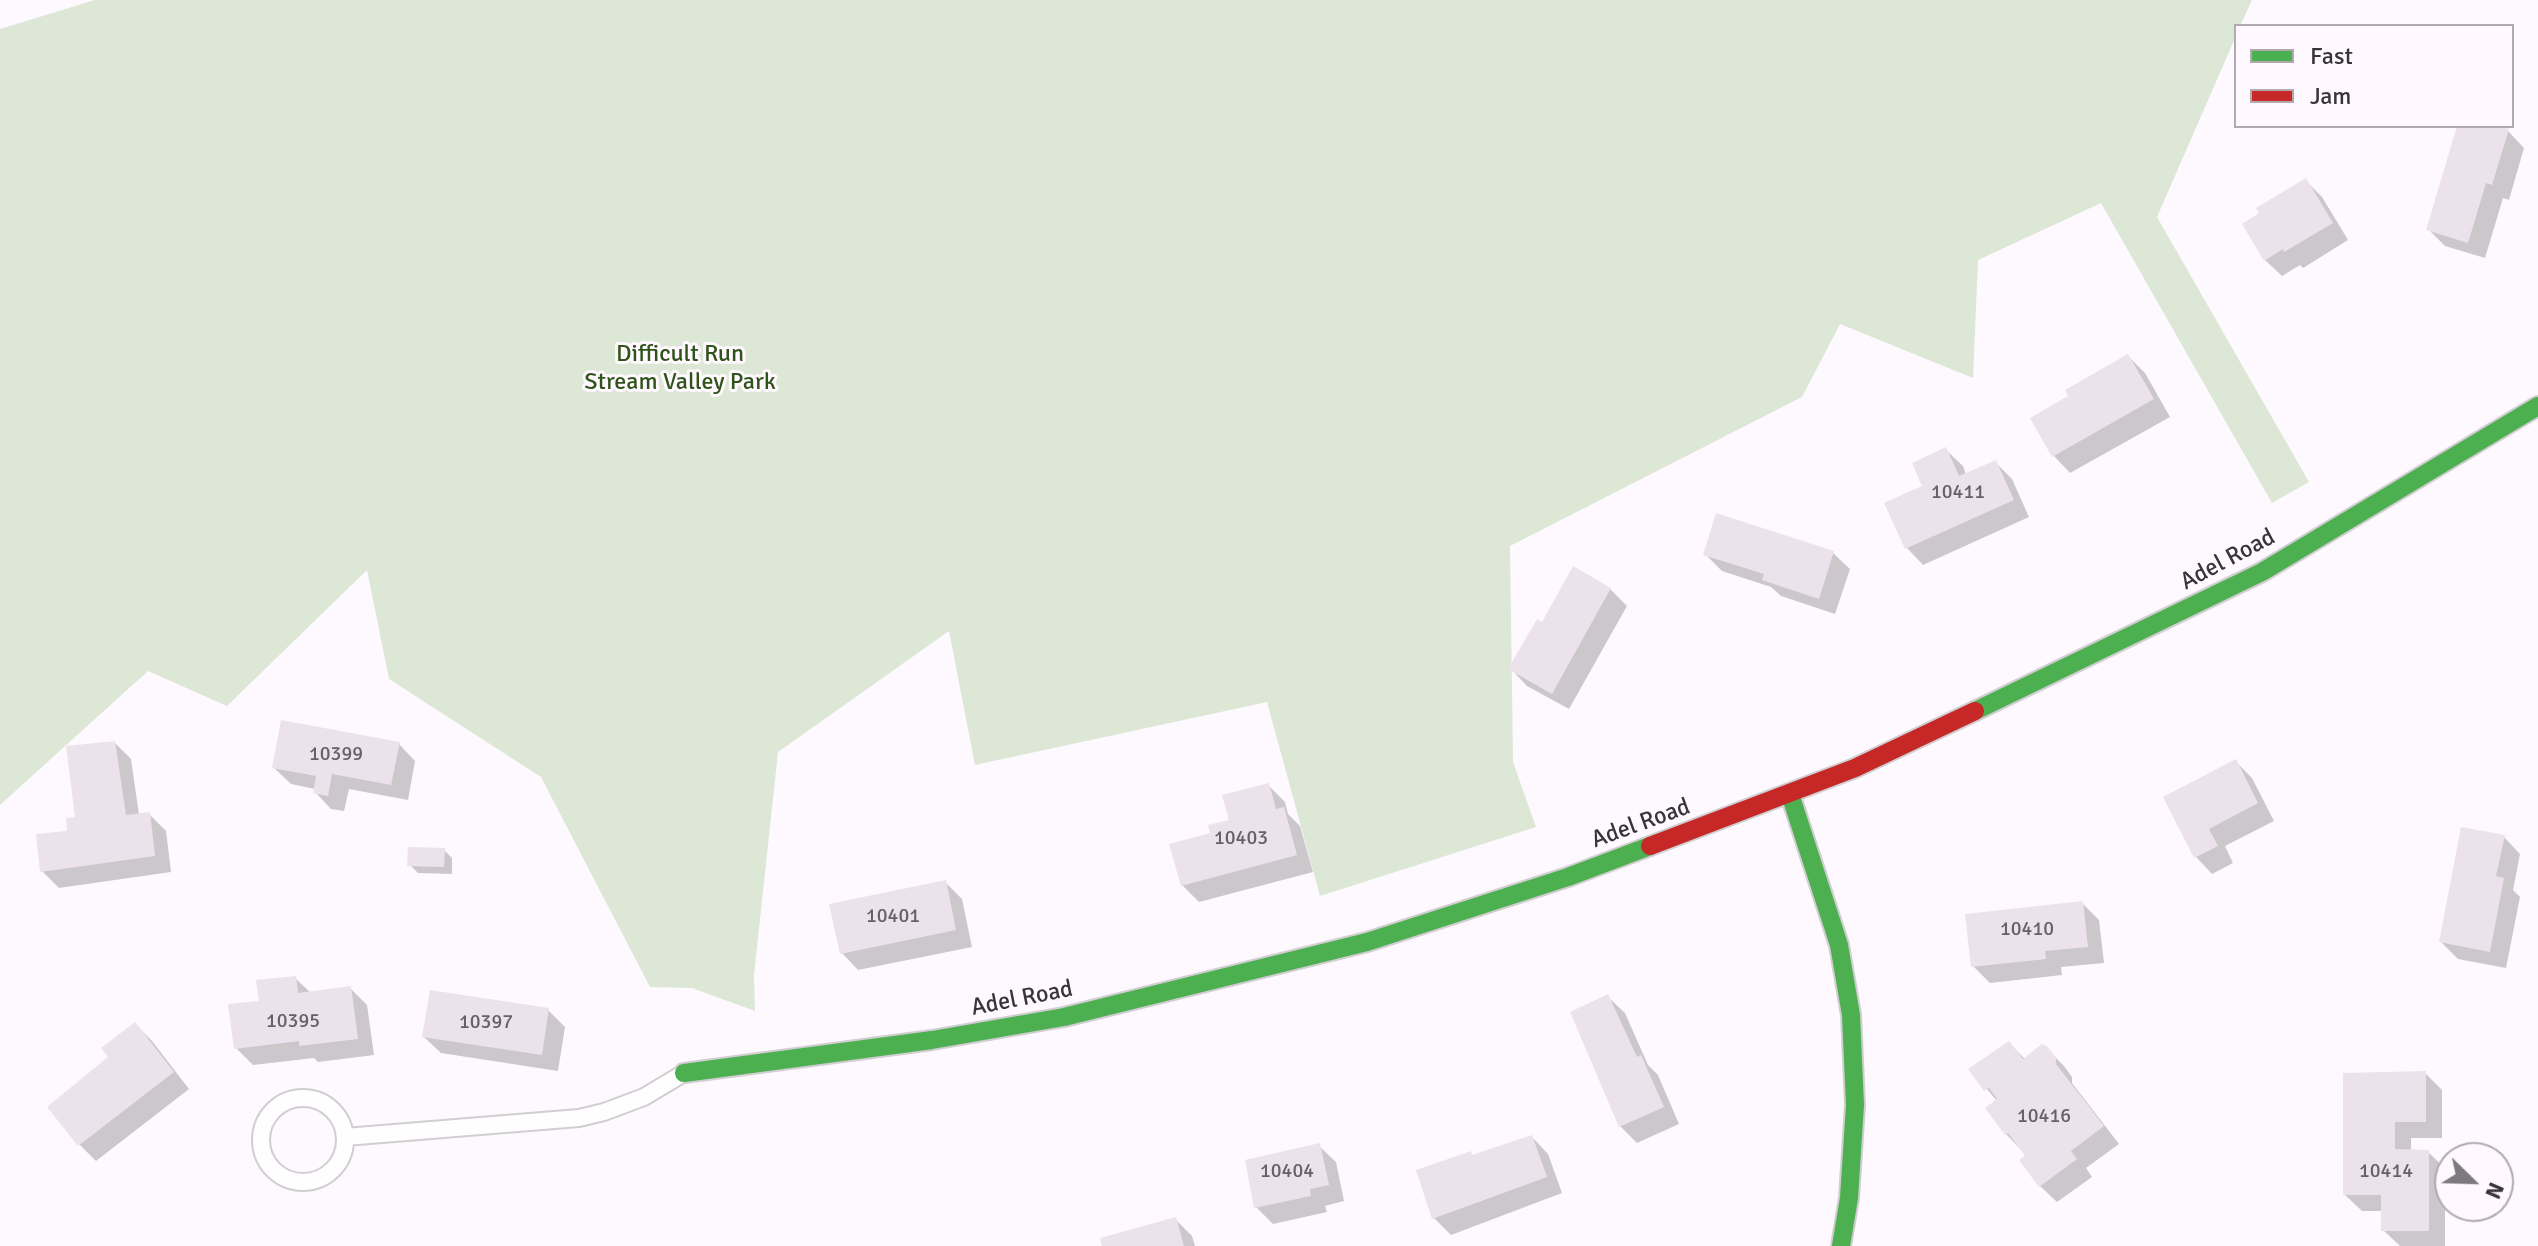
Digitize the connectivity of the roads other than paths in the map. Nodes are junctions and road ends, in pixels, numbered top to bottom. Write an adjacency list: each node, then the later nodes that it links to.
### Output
1 (2538, 406): 2 (street, Adel Road)
2 (1790, 794): 3 (street, Adel Road); 5 (street)
3 (684, 1073): 4 (lane)
4 (345, 1137): 4 (lane)
5 (1841, 1246)

